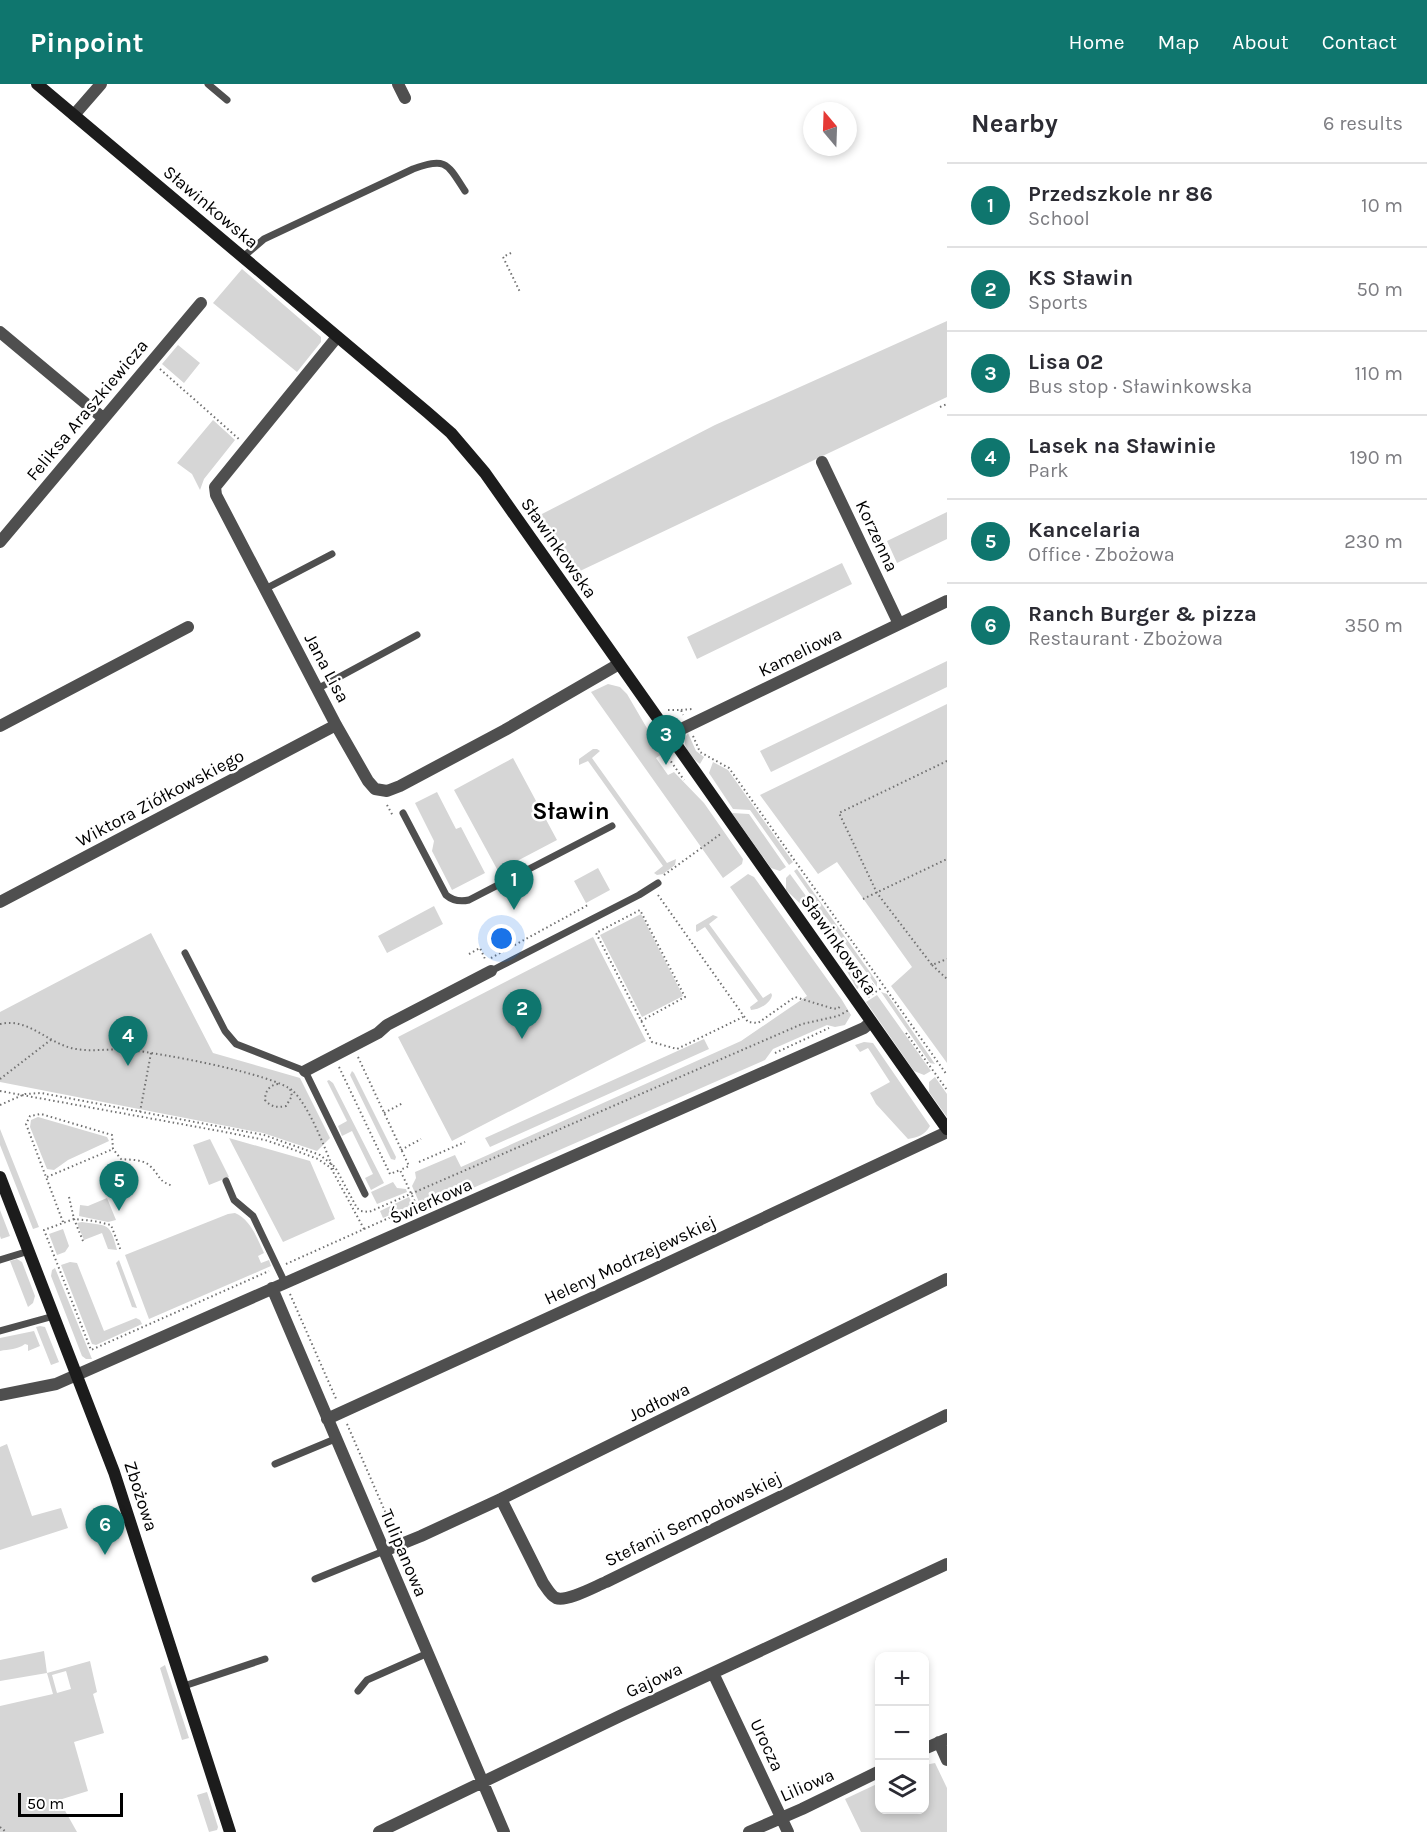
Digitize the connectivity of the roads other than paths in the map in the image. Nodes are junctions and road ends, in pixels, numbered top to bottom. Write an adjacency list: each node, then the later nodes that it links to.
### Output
1 (37, 84): 7 (street, Sławinkowska)
2 (101, 84): 7 (street)
3 (208, 84): 6 (lane)
4 (398, 84): 5 (street)
5 (405, 98)
6 (227, 100)
7 (74, 115): 9 (street, Sławinkowska)
8 (465, 191): 9 (lane)
9 (243, 257): 12 (street, Sławinkowska)
10 (201, 303): 13 (street, Feliksa Araszkiewicza)
11 (0, 332): 13 (street)
12 (337, 337): 17 (street, Jana Lisa); 22 (street, Sławinkowska)
13 (103, 418): 15 (street, Feliksa Araszkiewicza)
14 (822, 462): 19 (street, Korzenna)
15 (0, 542)
16 (332, 554): 17 (lane)
17 (265, 589): 23 (street, Jana Lisa)
18 (947, 601): 19 (street, Kameliowa)
19 (899, 624): 26 (street, Kameliowa)
20 (188, 627): 25 (street)
21 (417, 635): 23 (lane)
22 (619, 664): 24 (street, Jana Lisa); 26 (street, Sławinkowska)
23 (317, 689): 24 (street, Jana Lisa)
24 (336, 725): 30 (street, Wiktora Ziółkowskiego)
25 (0, 726)
26 (669, 735): 33 (street, Sławinkowska)
27 (403, 813): 28 (lane)
28 (612, 826)
29 (658, 883): 32 (lane)
30 (0, 902)
31 (184, 952): 34 (lane)
32 (491, 971): 34 (street)
33 (871, 1022): 35 (street, Sławinkowska); 43 (street, Świerkowa)
34 (304, 1071): 38 (lane)
35 (947, 1130): 49 (street, Heleny Modrzejewskiej)
36 (0, 1177): 39 (street, Zbożowa)
37 (226, 1181): 43 (lane)
38 (365, 1194)
39 (29, 1251): 40 (lane); 44 (street, Zbożowa)
40 (0, 1260)
41 (947, 1279): 52 (street, Jodłowa)
42 (272, 1288): 43 (street, Świerkowa); 46 (street, Świerkowa); 49 (street, Tulipanowa)
43 (288, 1288)
44 (54, 1316): 45 (lane); 46 (street, Zbożowa)
45 (0, 1331)
46 (77, 1375): 47 (street, Świerkowa); 59 (street, Zbożowa)
47 (0, 1395)
48 (947, 1415): 52 (street, Stefanii Sempołowskiej)
49 (327, 1419): 50 (street, Tulipanowa)
50 (335, 1439): 51 (lane); 53 (street, Tulipanowa)
51 (275, 1464)
52 (501, 1499): 53 (street, Jodłowa)
53 (384, 1551): 55 (lane); 56 (street, Tulipanowa)
54 (947, 1564): 58 (street, Gajowa)
55 (315, 1579)
56 (428, 1653): 60 (lane); 65 (street, Tulipanowa)
57 (266, 1659): 59 (lane)
58 (713, 1673): 65 (street, Gajowa); 66 (street, Urocza)
59 (184, 1686): 67 (street, Zbożowa)
60 (358, 1691)
61 (943, 1740): 62 (street); 63 (street)
62 (929, 1747)
63 (947, 1760)
64 (875, 1774): 66 (street, Liliowa)
65 (483, 1782): 68 (street, Gajowa); 69 (street, Tulipanowa)
66 (781, 1817): 70 (street, Liliowa); 71 (street, Urocza)
67 (230, 1832)
68 (379, 1832)
69 (504, 1832)
70 (749, 1832)
71 (788, 1832)

